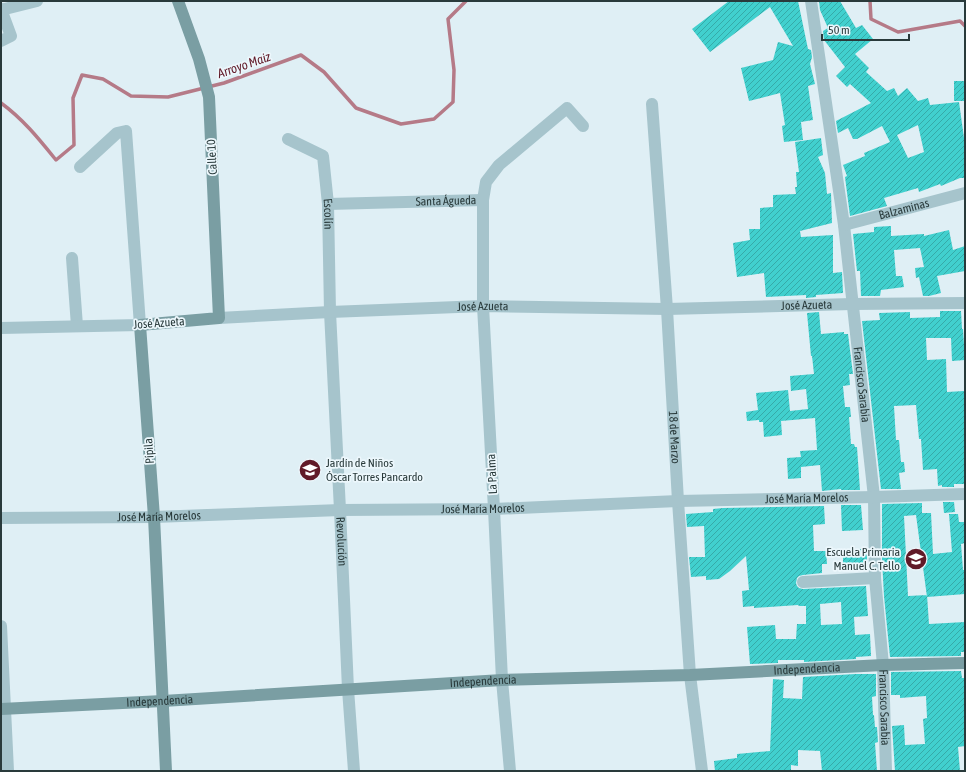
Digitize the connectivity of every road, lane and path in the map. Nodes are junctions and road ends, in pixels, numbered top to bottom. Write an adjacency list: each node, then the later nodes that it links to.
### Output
1 (37, 1): 4 (street)
2 (178, 1): 20 (main road, Calle 10)
3 (811, 1): 13 (street, Francisco Sarabia)
4 (1, 10): 5 (street)
5 (6, 38)
6 (652, 104): 18 (street, 18 de Marzo)
7 (583, 126): 11 (street, Santa Águeda)
8 (288, 139): 12 (street, Escolín)
9 (80, 167): 21 (street, Pípila)
10 (965, 193): 13 (street, Balzaminas)
11 (483, 200): 12 (street, Santa Águeda); 17 (street, La Palma)
12 (328, 204): 19 (street, Escolín)
13 (844, 225): 15 (street, Francisco Sarabia)
14 (72, 258): 22 (street)
15 (852, 304): 16 (street, José Azueta); 18 (street, José Azueta); 25 (street, Francisco Sarabia)
16 (965, 304)
17 (483, 306): 18 (street, José Azueta); 19 (street, José Azueta); 27 (street, La Palma)
18 (667, 309): 26 (street, 18 de Marzo)
19 (330, 312): 20 (street, José Azueta); 28 (street, Revolución)
20 (220, 318): 21 (main road, José Azueta)
21 (140, 325): 22 (street, José Azueta); 29 (main road, Pípila)
22 (77, 326): 23 (street, José Azueta)
23 (1, 328)
24 (965, 494): 25 (street, José María Morelos)
25 (874, 497): 26 (street, José María Morelos); 31 (street, Francisco Sarabia)
26 (678, 501): 27 (street, José María Morelos); 36 (street, 18 de Marzo)
27 (494, 509): 28 (street, José María Morelos); 37 (street, La Palma)
28 (340, 510): 29 (street, José María Morelos); 38 (street, Revolución)
29 (154, 516): 30 (street, José María Morelos); 39 (main road, Pípila)
30 (1, 518)
31 (876, 578): 32 (street); 35 (street, Francisco Sarabia)
32 (803, 582)
33 (1, 626): 40 (street)
34 (965, 663): 35 (main road, Independencia)
35 (883, 665): 36 (main road, Independencia); 46 (street, Francisco Sarabia)
36 (690, 675): 37 (main road, Independencia); 45 (street, 18 de Marzo)
37 (502, 680): 38 (main road, Independencia); 44 (street, La Palma)
38 (348, 689): 39 (main road, Independencia); 43 (street, Revolución)
39 (163, 701): 40 (main road, Independencia); 42 (main road, Pípila)
40 (3, 709): 41 (street)
41 (8, 771)
42 (166, 771)
43 (354, 771)
44 (510, 771)
45 (702, 771)
46 (886, 771)

